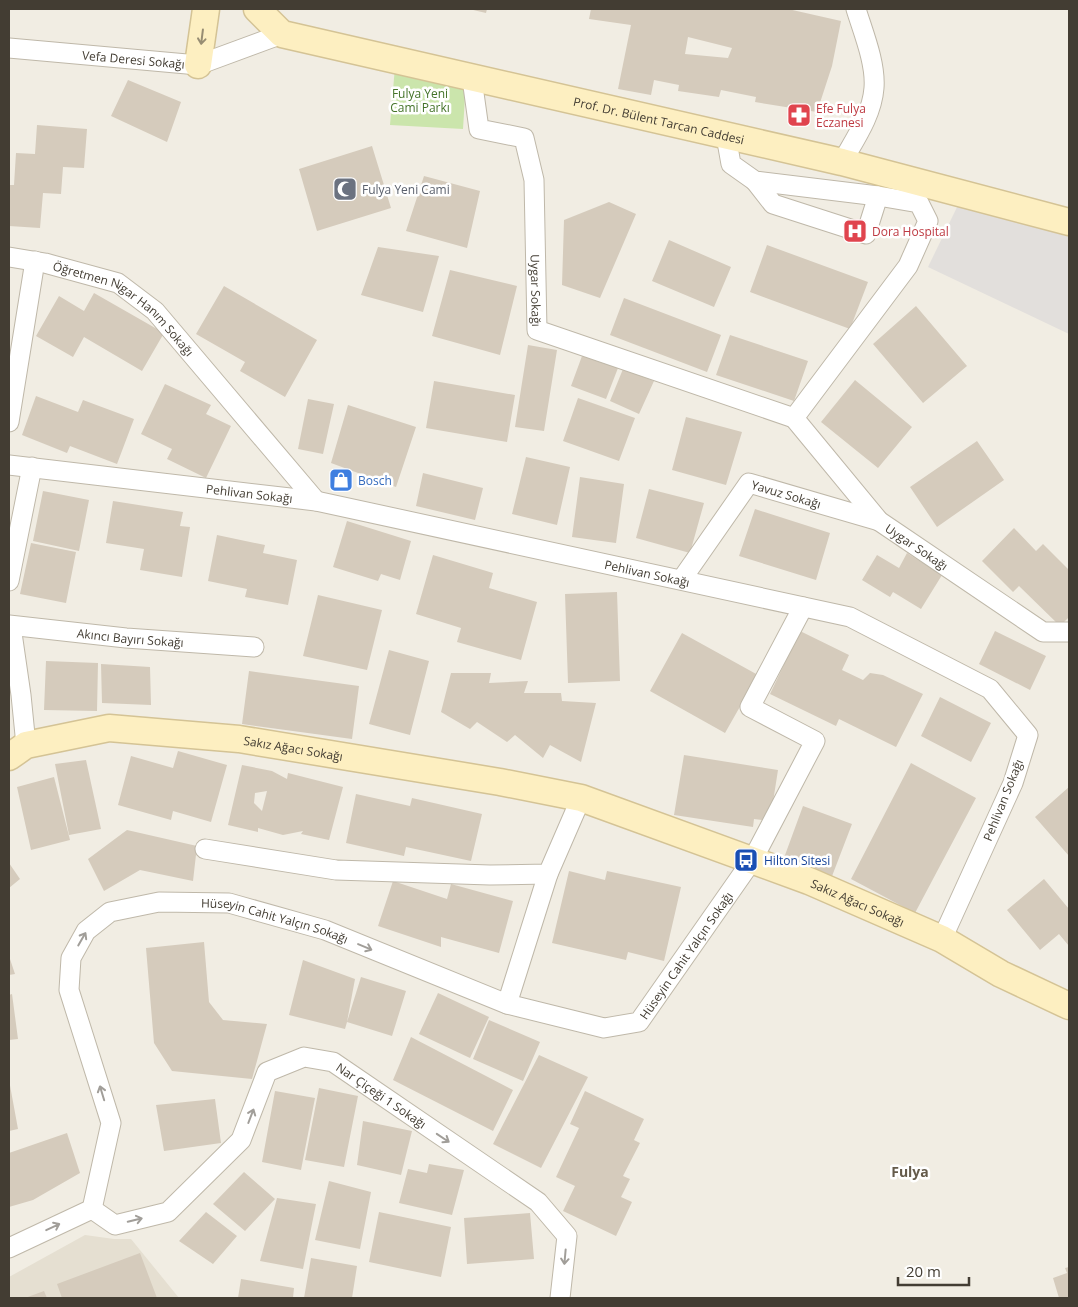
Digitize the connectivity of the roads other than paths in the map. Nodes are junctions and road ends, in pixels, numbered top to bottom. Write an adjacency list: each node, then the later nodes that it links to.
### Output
1 (206, 9): 6 (street, one-way to 6)
2 (257, 9): 4 (street)
3 (856, 9): 9 (street)
4 (282, 34): 6 (street, Vefa Deresi Sokağı); 7 (street, Prof. Dr. Bülent Tarcan Caddesi)
5 (9, 48): 6 (street, Vefa Deresi Sokağı)
6 (198, 66)
7 (472, 79): 8 (street, Prof. Dr. Bülent Tarcan Caddesi); 15 (street, Uygar Sokağı)
8 (726, 136): 9 (street, Prof. Dr. Bülent Tarcan Caddesi); 10 (street)
9 (842, 162): 12 (street, Prof. Dr. Bülent Tarcan Caddesi)
10 (754, 182): 11 (street); 11 (street)
11 (878, 196): 15 (street)
12 (1069, 222)
13 (9, 257): 14 (street, Öğretmen Nigar Hanım Sokağı)
14 (35, 261): 16 (street); 19 (street, Öğretmen Nigar Hanım Sokağı)
15 (794, 418): 20 (street, Uygar Sokağı)
16 (9, 422)
17 (9, 465): 18 (street, Pehlivan Sokağı)
18 (32, 468): 19 (street, Pehlivan Sokağı); 22 (street)
19 (316, 500): 21 (street, Pehlivan Sokağı)
20 (879, 521): 21 (street, Yavuz Sokağı); 25 (street, Uygar Sokağı)
21 (682, 579): 23 (street, Pehlivan Sokağı)
22 (9, 580)
23 (803, 607): 30 (street, Hüseyin Cahit Yalçın Sokağı); 32 (street, Pehlivan Sokağı)
24 (10, 626): 26 (street, Akıncı Bayırı Sokağı); 27 (street)
25 (1069, 632)
26 (254, 647)
27 (17, 751): 28 (street, Sakız Ağacı Sokağı)
28 (581, 798): 30 (street, Sakız Ağacı Sokağı); 31 (street)
29 (205, 849): 31 (street)
30 (754, 859): 32 (street, Sakız Ağacı Sokağı); 33 (street, Hüseyin Cahit Yalçın Sokağı)
31 (548, 874): 33 (street)
32 (942, 939): 34 (street, Sakız Ağacı Sokağı)
33 (507, 1004): 35 (street, Hüseyin Cahit Yalçın Sokağı, one-way to 33)
34 (1069, 1006)
35 (92, 1209): 36 (street, one-way to 35); 37 (street, Nar Çiçeği 1 Sokağı, one-way to 37)
36 (9, 1248)
37 (560, 1298)

